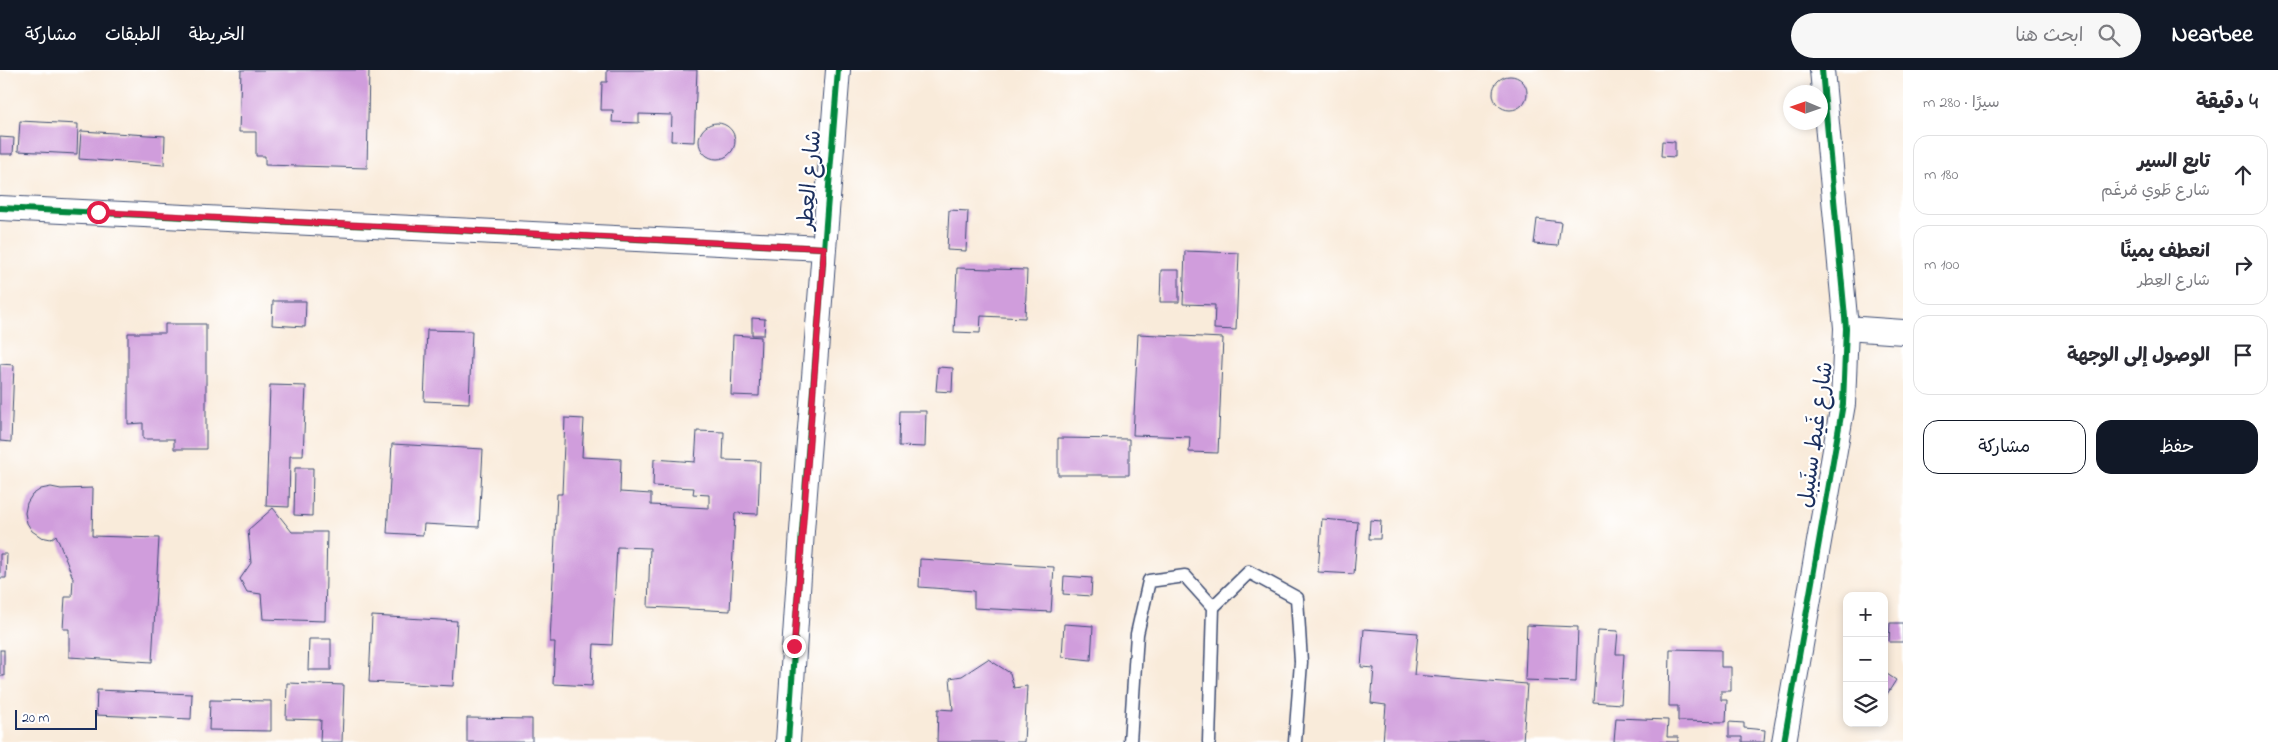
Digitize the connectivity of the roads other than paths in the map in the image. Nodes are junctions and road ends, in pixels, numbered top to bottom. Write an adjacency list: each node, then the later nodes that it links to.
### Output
1 (838, 70): 4 (street, شارع العِطر)
2 (1822, 70): 5 (street, شارع غَيط سنَيبل)
3 (0, 208): 4 (street)
4 (824, 248): 8 (street, شارع العِطر)
5 (1846, 328): 6 (street); 12 (street, شارع غَيط سنَيبل)
6 (1903, 332)
7 (1213, 607): 9 (lane); 10 (lane); 11 (lane)
8 (788, 742)
9 (1130, 742)
10 (1209, 742)
11 (1295, 742)
12 (1784, 742)

